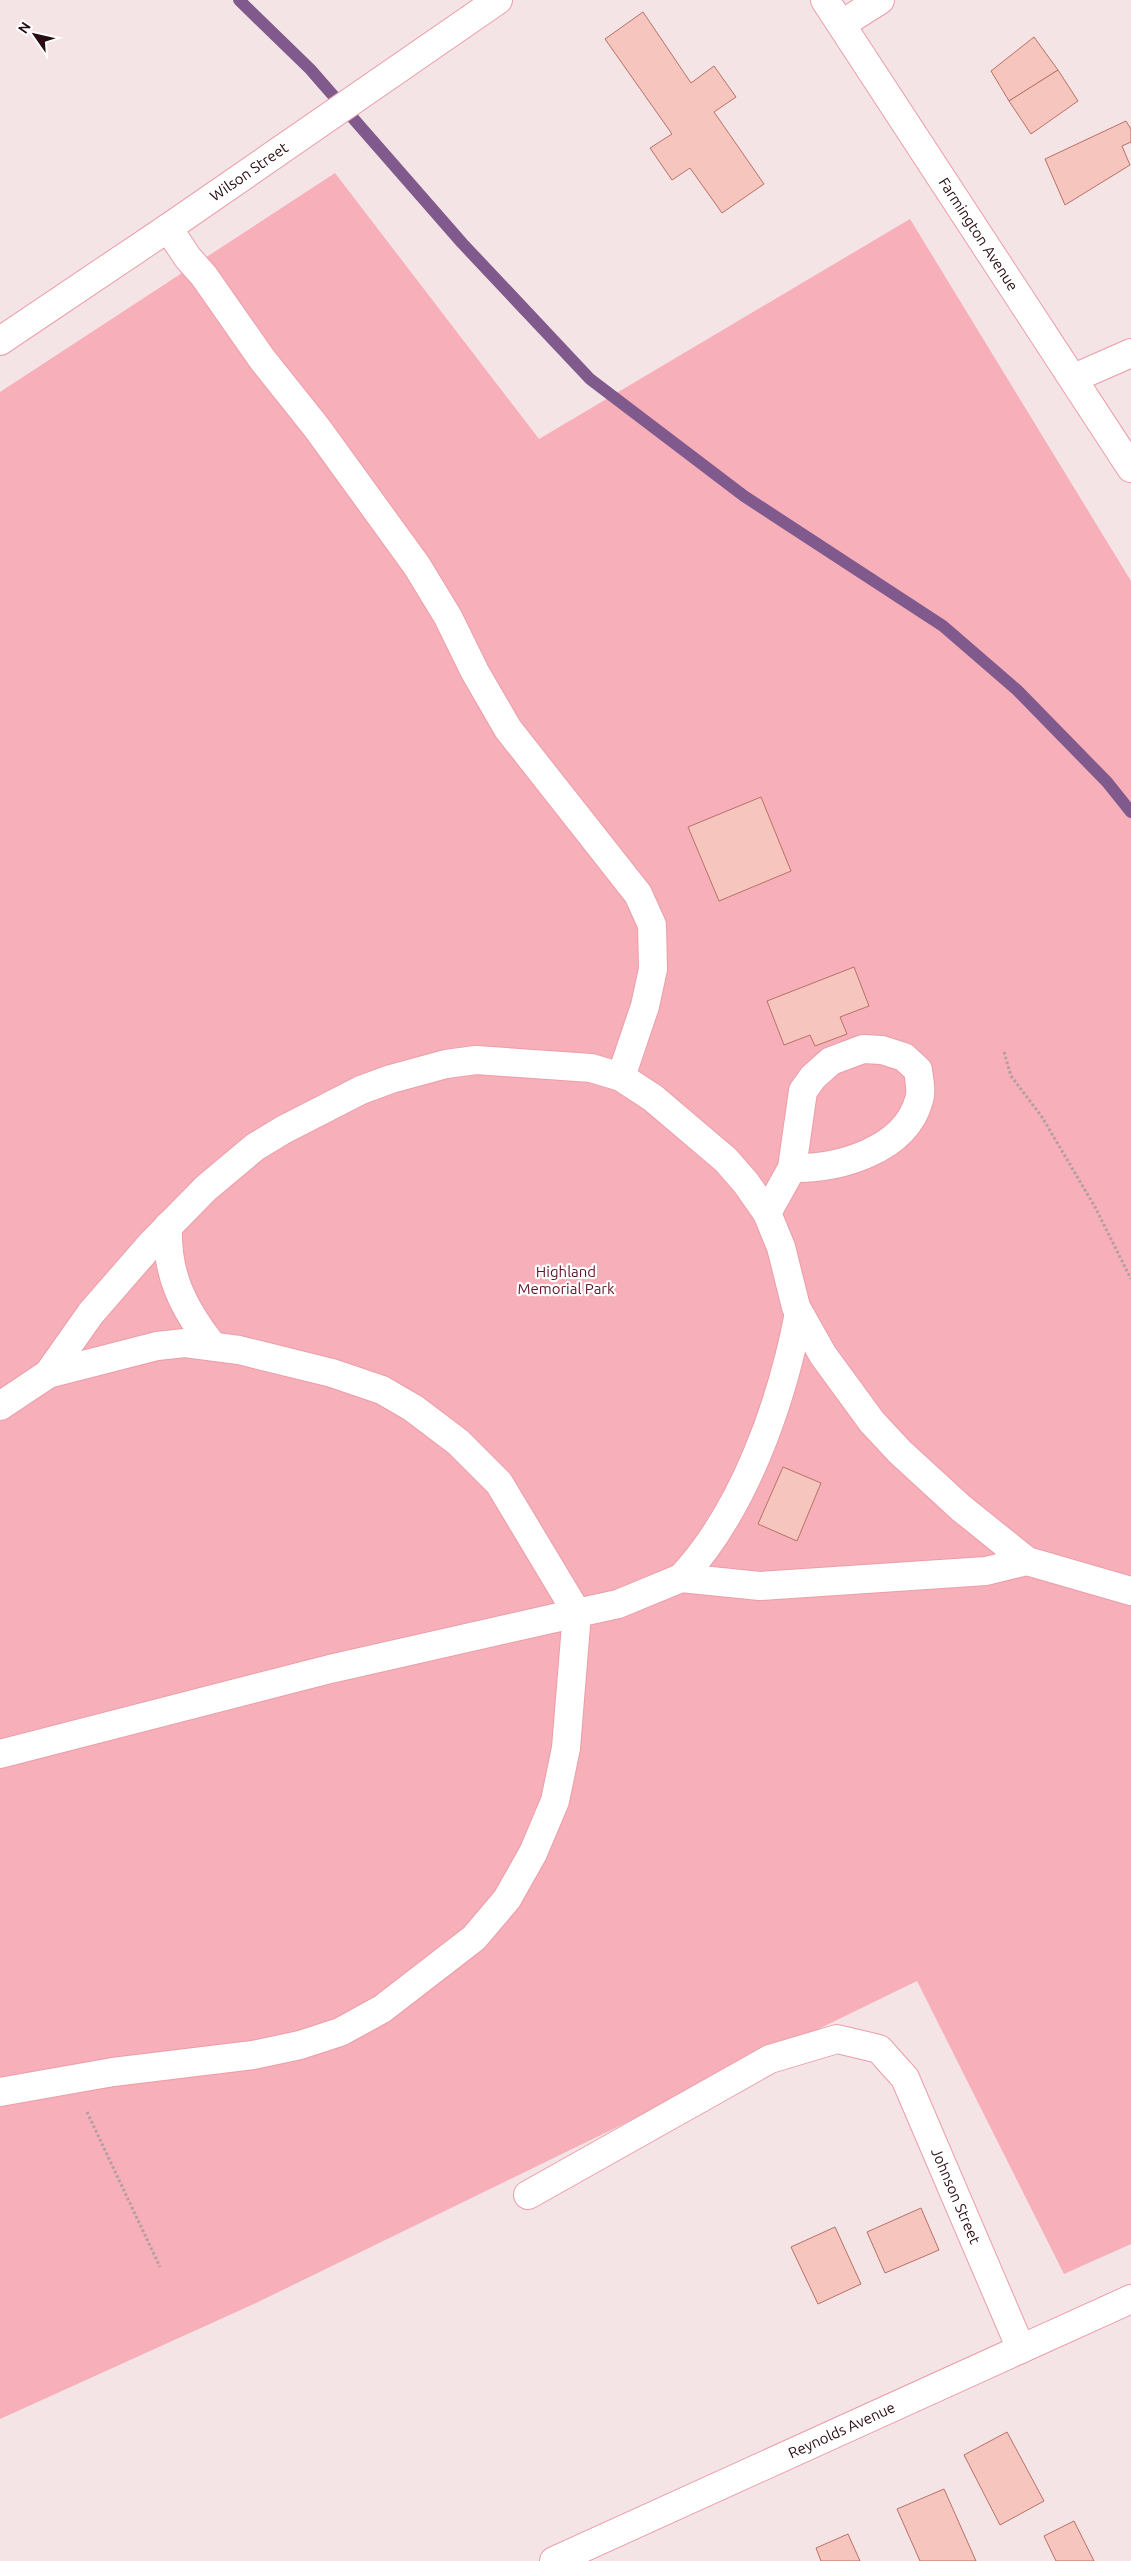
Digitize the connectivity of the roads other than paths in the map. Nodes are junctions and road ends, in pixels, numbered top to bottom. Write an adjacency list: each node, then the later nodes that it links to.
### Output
1 (498, 0): 5 (street, Wilson Street)
2 (825, 0): 4 (street, Farmington Avenue)
3 (880, 0): 4 (street)
4 (842, 24): 8 (street, Farmington Avenue)
5 (168, 228): 6 (street, Wilson Street); 10 (street)
6 (0, 340)
7 (1131, 353): 8 (street)
8 (1074, 378): 9 (street, Farmington Avenue)
9 (1131, 468)
10 (621, 1077): 12 (street); 13 (street)
11 (792, 1168): 11 (street); 12 (street)
12 (767, 1213): 14 (street)
13 (168, 1226): 15 (street); 16 (street)
14 (799, 1313): 18 (street); 19 (street)
15 (212, 1345): 16 (street); 21 (street)
16 (48, 1374): 17 (street)
17 (0, 1406)
18 (1027, 1561): 19 (street); 20 (street)
19 (682, 1578): 21 (street)
20 (1131, 1592)
21 (577, 1614): 22 (street); 23 (street)
22 (0, 1754)
23 (0, 2092)
24 (528, 2195): 26 (street, Johnson Street)
25 (1131, 2299): 26 (street, Reynolds Avenue)
26 (1021, 2349): 27 (street, Reynolds Avenue)
27 (554, 2561)

